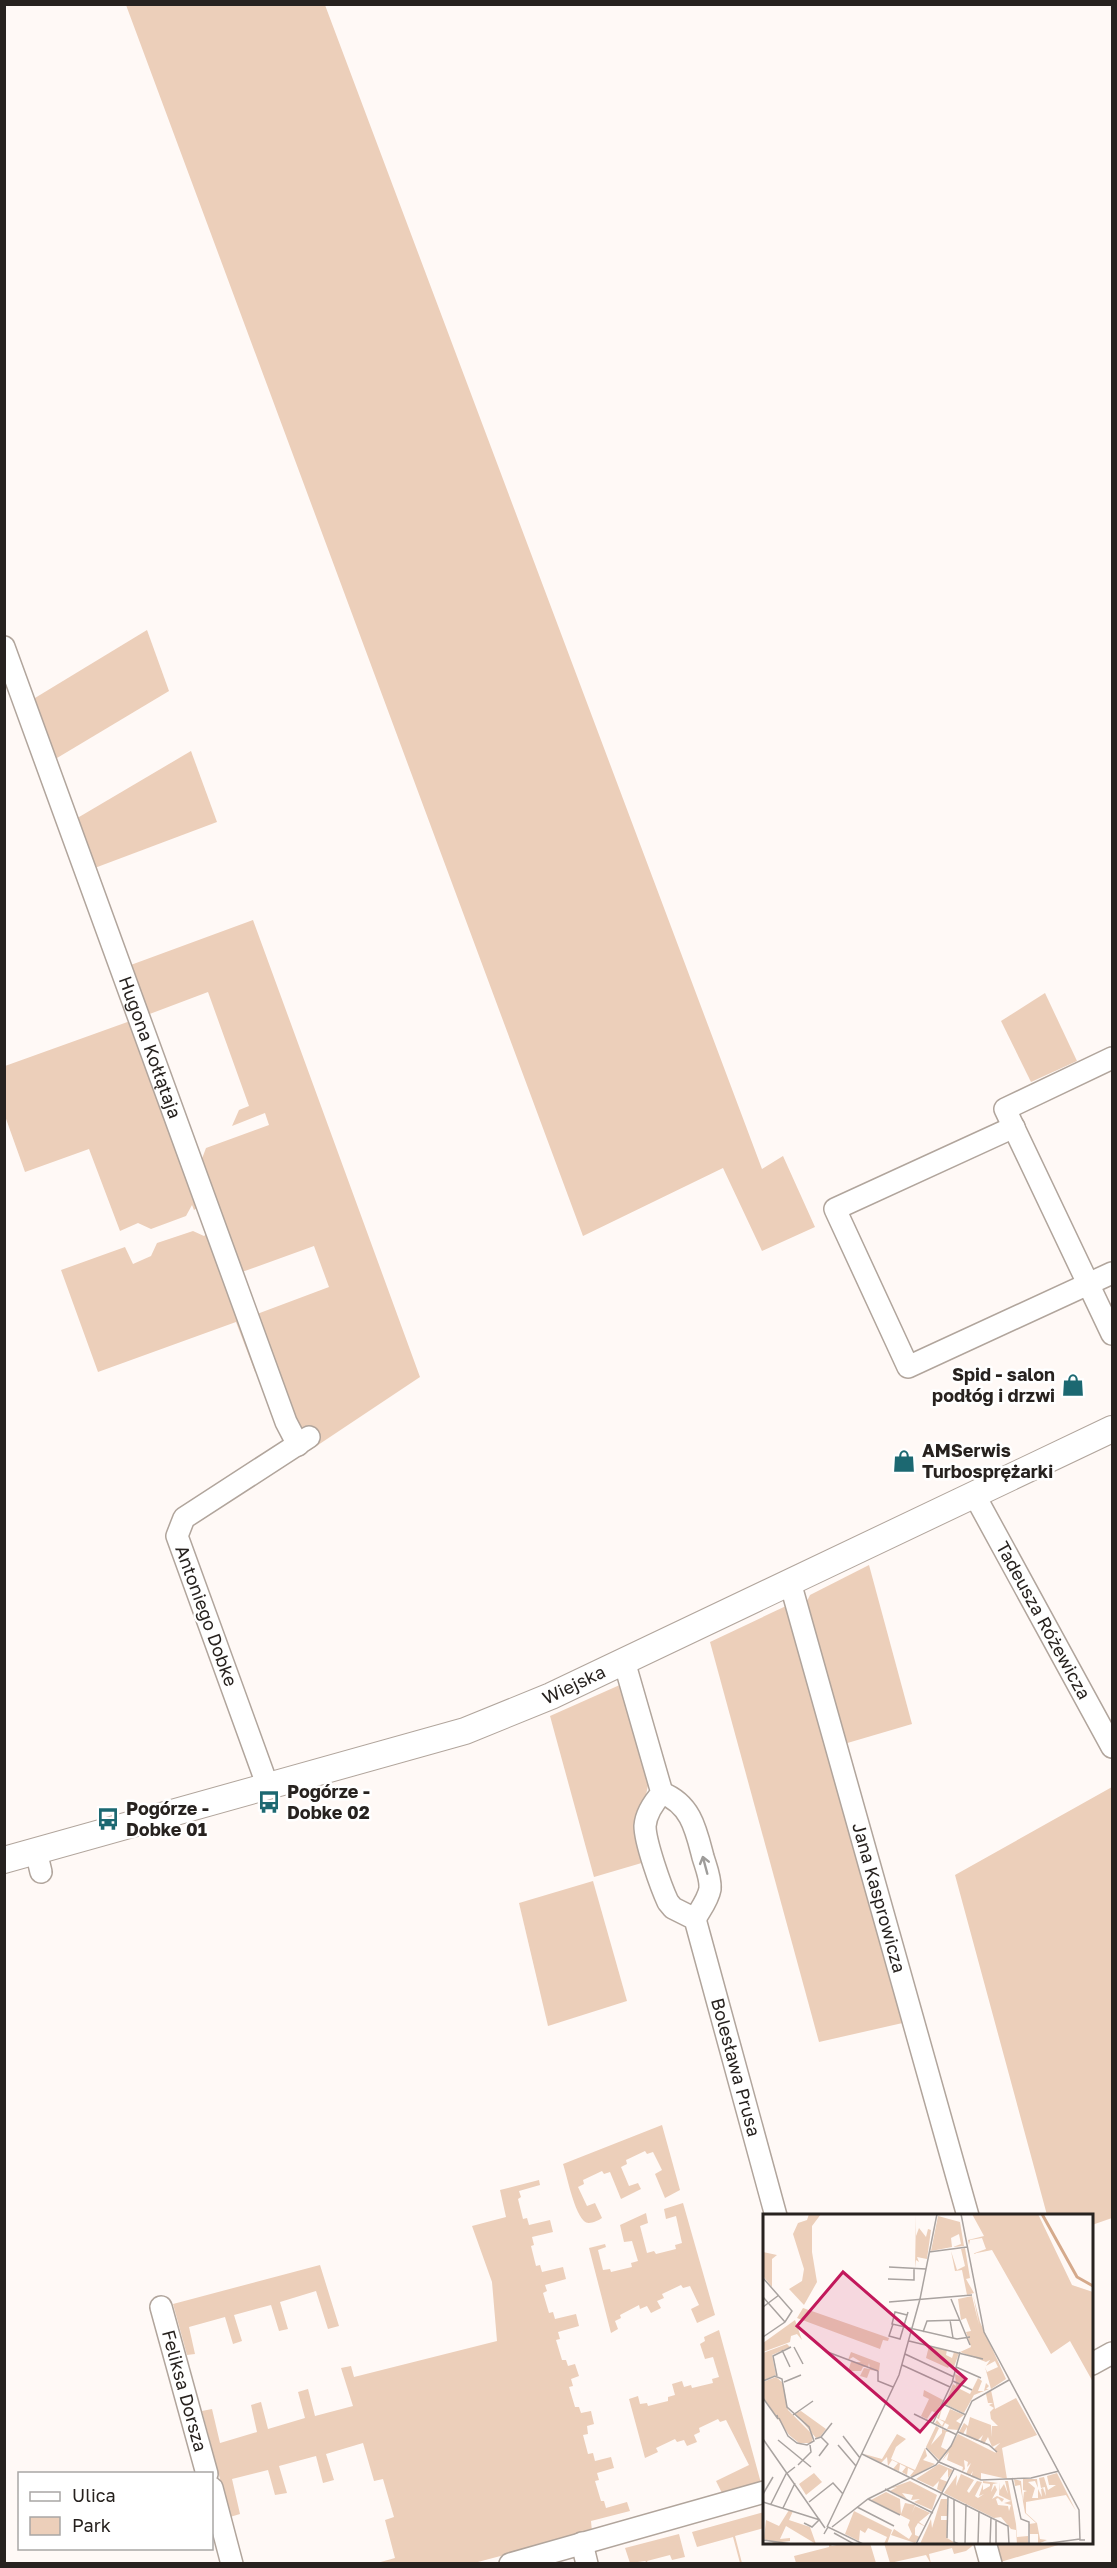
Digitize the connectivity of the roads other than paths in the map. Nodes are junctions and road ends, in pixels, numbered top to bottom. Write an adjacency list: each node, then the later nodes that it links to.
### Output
1 (4, 647): 8 (street, Hugona Kołłątaja)
2 (1113, 1058): 3 (street)
3 (1014, 1127): 5 (street); 5 (street)
4 (1113, 1273): 5 (street)
5 (1089, 1284): 6 (street)
6 (1113, 1334)
7 (1113, 1429): 9 (street, Wiejska)
8 (304, 1441): 13 (street, Antoniego Dobke)
9 (975, 1496): 10 (street, Wiejska); 12 (street, Tadeusza Różewicza)
10 (790, 1582): 11 (street, Wiejska); 18 (street, Jana Kasprowicza)
11 (624, 1661): 13 (street, Wiejska); 14 (street)
12 (1113, 1747)
13 (268, 1787): 15 (street, Wiejska)
14 (662, 1793): 16 (street, one-way to 14); 16 (street)
15 (4, 1860)
16 (695, 1919): 17 (street, Bolesława Prusa)
17 (775, 2214)
18 (967, 2214)
19 (161, 2307): 22 (street, Feliksa Dorsza)
20 (1113, 2353): 21 (street)
21 (1093, 2363)
22 (206, 2472)
23 (213, 2492): 27 (street)
24 (763, 2493): 26 (street)
25 (986, 2544): 29 (street)
26 (585, 2553): 28 (street)
27 (232, 2564)
28 (510, 2564)
29 (991, 2564)

